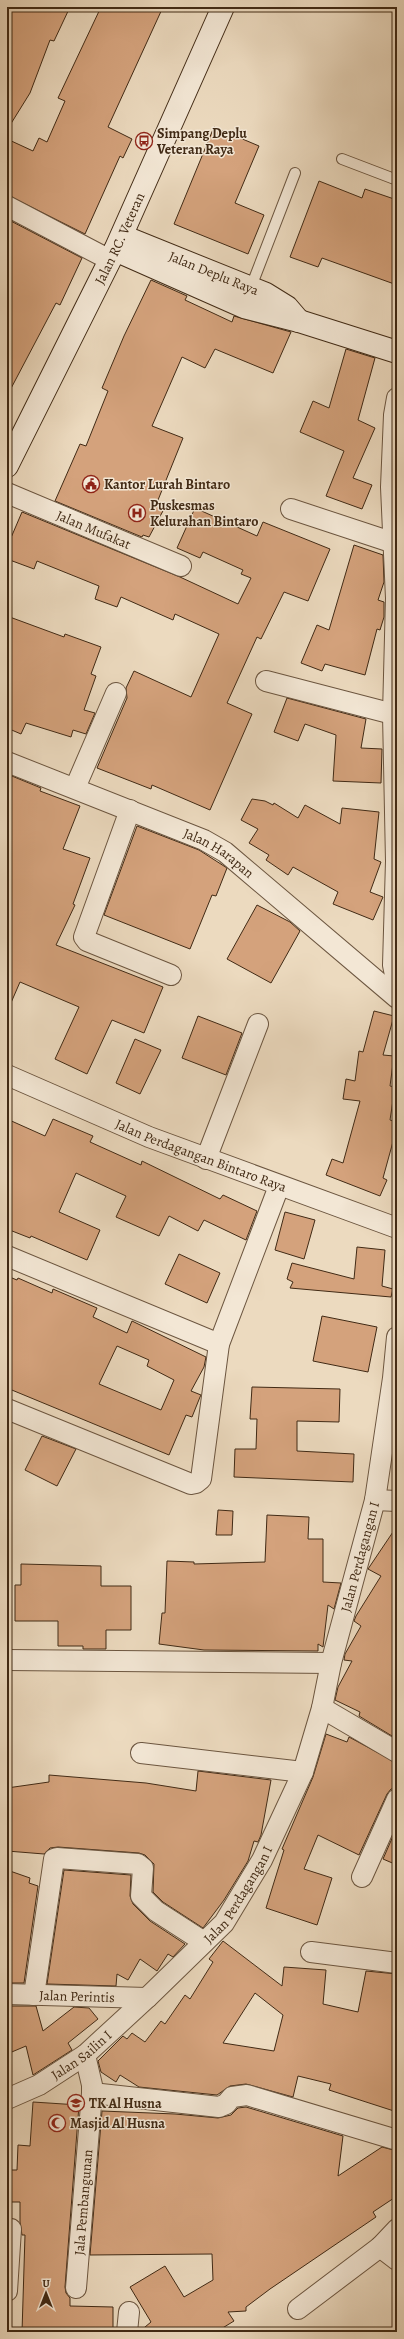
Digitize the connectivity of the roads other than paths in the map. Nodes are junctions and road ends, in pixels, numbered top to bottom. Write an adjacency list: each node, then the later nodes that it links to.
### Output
1 (223, 7): 6 (main road, Jalan RC. Veteran)
2 (342, 159): 4 (lane)
3 (295, 173): 7 (lane)
4 (397, 180)
5 (7, 206): 6 (street)
6 (116, 249): 7 (main road, Jalan Deplu Raya); 8 (main road, Jalan Deplu Raya); 11 (main road, Jalan RC. Veteran)
7 (251, 287): 8 (main road, Jalan Deplu Raya)
8 (299, 321): 9 (main road, Jalan Deplu Raya)
9 (397, 352)
10 (397, 398): 14 (street)
11 (7, 466)
12 (7, 493): 15 (street, Jalan Mufakat)
13 (291, 509): 14 (street)
14 (394, 543): 16 (street)
15 (181, 566)
16 (396, 598): 19 (street)
17 (266, 681): 19 (street)
18 (116, 693): 21 (street)
19 (394, 714): 23 (street)
20 (7, 762): 21 (street, Jalan Harapan)
21 (75, 788): 22 (street, Jalan Harapan)
22 (130, 810): 24 (street); 26 (street, Jalan Harapan)
23 (396, 861): 25 (street)
24 (171, 975)
25 (397, 985)
26 (397, 998)
27 (258, 1024): 29 (street)
28 (7, 1075): 29 (street, Jalan Perdagangan Bintaro Raya)
29 (206, 1159): 30 (street, Jalan Perdagangan Bintaro Raya)
30 (279, 1186): 31 (street, Jalan Perdagangan Bintaro Raya); 34 (street)
31 (397, 1228)
32 (7, 1256): 34 (street)
33 (397, 1337): 36 (street, Jalan Perdagangan I)
34 (219, 1344): 35 (street)
35 (7, 1409)
36 (375, 1500): 37 (street); 39 (street, Jalan Perdagangan I)
37 (397, 1501)
38 (7, 1660): 39 (street)
39 (331, 1663): 40 (street, Jalan Perdagangan I)
40 (322, 1708): 41 (street); 43 (street, Jalan Perdagangan I)
41 (397, 1752)
42 (141, 1753): 43 (street)
43 (303, 1772): 46 (street, Jalan Perdagangan I)
44 (397, 1799): 45 (street)
45 (362, 1877)
46 (204, 1942): 50 (street); 51 (street, Jalan Perdagangan I)
47 (311, 1952): 48 (street)
48 (397, 1963)
49 (7, 1994): 50 (street, Jalan Perintis)
50 (34, 1995): 51 (street, Jalan Perintis)
51 (147, 1998): 52 (street, Jalan Sailin I)
52 (85, 2055): 53 (street, Jala Pembangunan); 54 (street, Jalan Sailin I)
53 (92, 2093): 55 (street); 60 (street, Jala Pembangunan)
54 (7, 2099)
55 (397, 2140)
56 (11, 2229): 61 (street)
57 (397, 2229): 58 (street)
58 (380, 2247): 59 (street); 62 (street)
59 (397, 2260)
60 (76, 2288)
61 (7, 2291)
62 (298, 2309)
63 (129, 2312): 64 (street)
64 (127, 2332)

